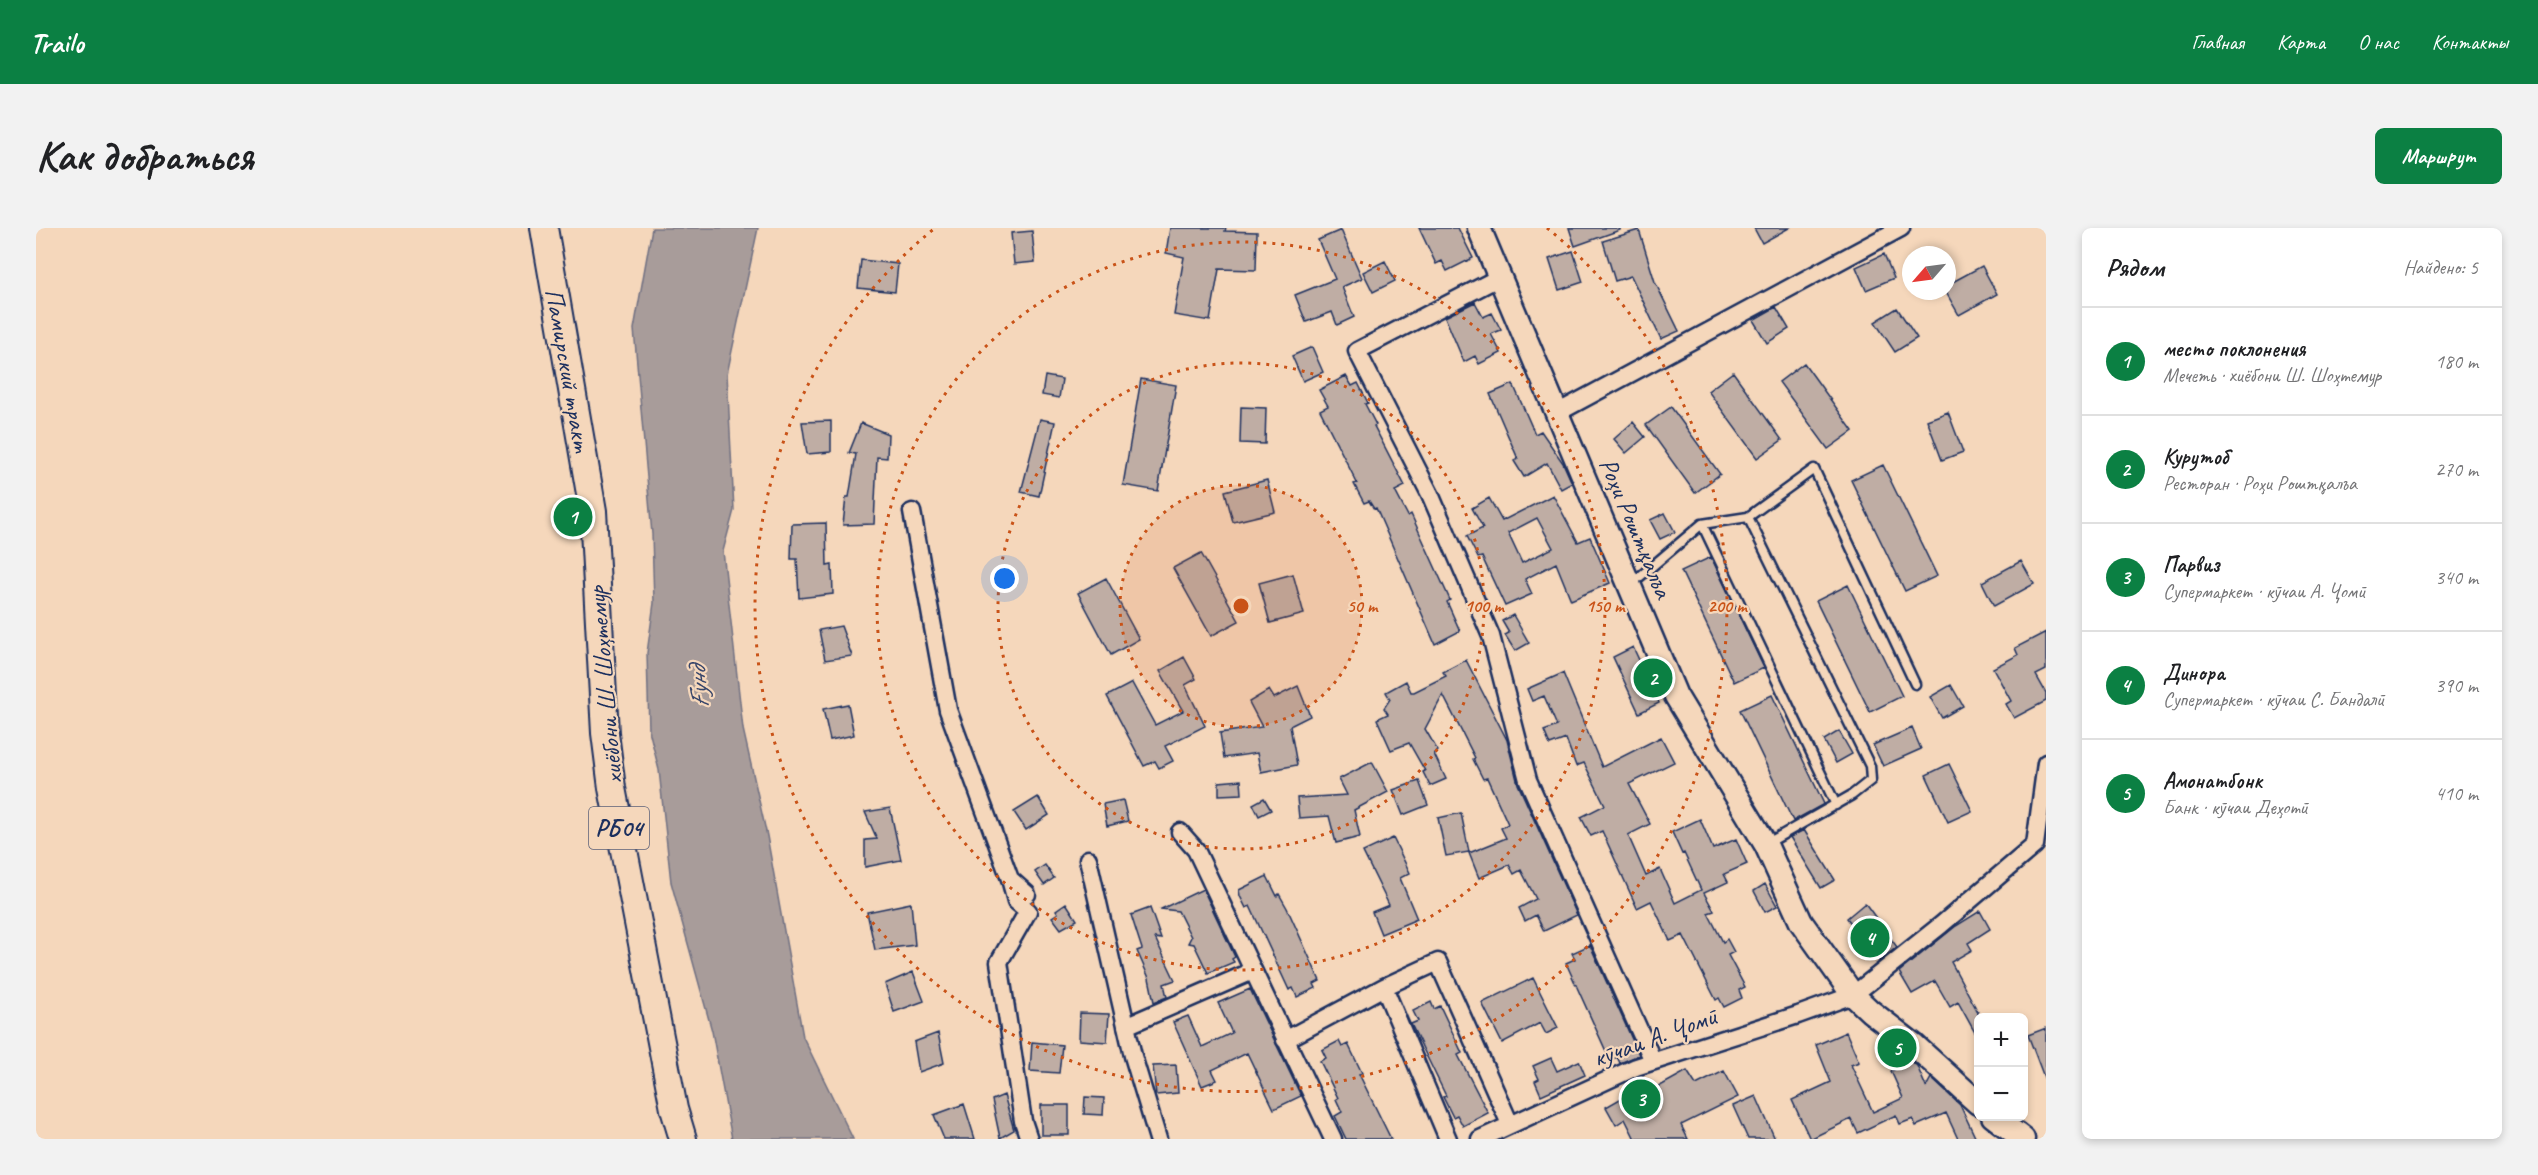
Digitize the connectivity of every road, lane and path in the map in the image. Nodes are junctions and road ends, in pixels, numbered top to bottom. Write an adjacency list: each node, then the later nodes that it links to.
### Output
1 (544, 228): 6 (main road, Памирский тракт / РБ04)
2 (1901, 228): 5 (street)
3 (1484, 230): 4 (main road, Роҳи Роштқалъа)
4 (1498, 278): 5 (main road, Роҳи Роштқалъа); 24 (street)
5 (1557, 412): 10 (main road, Роҳи Роштқалъа)
6 (592, 512): 30 (main road, хиёбони Ш. Шоҳтемур / РБ04)
7 (912, 512): 17 (street)
8 (1748, 517): 9 (lane); 11 (lane); 13 (lane)
9 (1702, 524): 10 (lane); 13 (lane)
10 (1630, 585): 15 (main road, Роҳи Роштқалъа)
11 (1915, 684)
12 (2046, 763): 21 (street, кӯчаи А. Ҷомӣ)
13 (1836, 805): 15 (lane)
14 (1180, 832): 19 (street)
15 (1766, 845): 21 (main road, Роҳи Роштқалъа)
16 (1088, 860): 22 (street)
17 (1010, 879): 18 (street); 31 (street)
18 (1028, 894)
19 (1253, 971): 22 (street); 23 (street)
20 (1384, 987): 23 (street); 27 (street); 29 (street)
21 (1853, 995): 24 (street, кӯчаи А. Ҷомӣ); 25 (main road, Роҳи Роштқалъа)
22 (1126, 1026): 32 (street)
23 (1285, 1040): 28 (street)
24 (1653, 1061): 27 (street, кӯчаи А. Ҷомӣ)
25 (1974, 1099)
26 (2000, 1121): 34 (main road)
27 (1509, 1124): 33 (street, кӯчаи А. Ҷомӣ)
28 (1327, 1137)
29 (1444, 1137)
30 (683, 1139)
31 (1029, 1139)
32 (1158, 1139)
33 (1480, 1139)
34 (2023, 1139)

